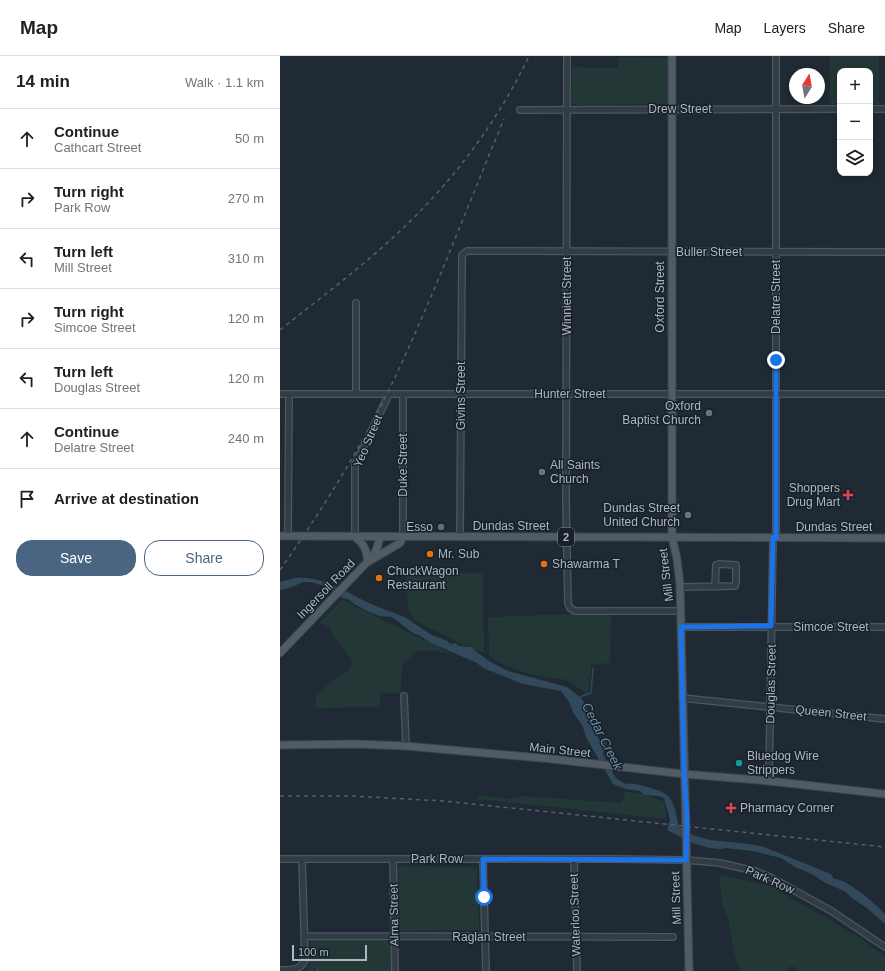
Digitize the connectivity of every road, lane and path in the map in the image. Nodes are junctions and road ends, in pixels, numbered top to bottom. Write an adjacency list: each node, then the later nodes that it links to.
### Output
1 (567, 56): 5 (street, Winniett Street)
2 (672, 56): 6 (main road, Oxford Street)
3 (776, 56): 4 (street, Delatre Street)
4 (776, 108): 6 (street, Drew Street); 7 (street, Drew Street); 13 (street, Delatre Street)
5 (567, 109): 6 (street, Drew Street); 10 (street, Drew Street); 11 (street, Winniett Street)
6 (671, 109): 12 (main road, Oxford Street)
7 (837, 109)
8 (873, 109): 9 (street)
9 (885, 109)
10 (520, 110)
11 (567, 251): 12 (street, Buller Street); 15 (street, Buller Street); 23 (street, Winniett Street)
12 (671, 251): 13 (street, Buller Street); 24 (main road, Oxford Street)
13 (776, 252): 14 (street, Buller Street); 25 (street, Delatre Street)
14 (885, 252)
15 (462, 255): 22 (street, Givins Street)
16 (356, 303): 19 (street)
17 (280, 394): 18 (street, Hunter Street)
18 (289, 394): 19 (street, Hunter Street); 28 (street)
19 (356, 394): 20 (street, Hunter Street)
20 (389, 394): 21 (street, Hunter Street); 29 (street, Yeo Street)
21 (403, 394): 22 (street, Hunter Street); 31 (street, Duke Street)
22 (461, 394): 23 (street, Hunter Street); 32 (street, Givins Street)
23 (566, 394): 24 (street, Hunter Street); 33 (street, Winniett Street)
24 (671, 394): 25 (street, Hunter Street); 34 (main road, Oxford Street)
25 (776, 394): 26 (street, Hunter Street); 35 (street, Delatre Street)
26 (885, 394)
27 (280, 536): 28 (main road, Dundas Street / 2)
28 (288, 536): 29 (main road, Dundas Street / 2)
29 (355, 537): 30 (main road, Dundas Street / 2); 37 (main road)
30 (380, 537): 31 (main road, Dundas Street / 2); 37 (main road, Ingersoll Road)
31 (403, 537): 32 (main road, Dundas Street / 2); 37 (main road)
32 (460, 537): 33 (main road, Dundas Street / 2)
33 (566, 537): 34 (main road, Dundas Street / 2); 40 (street)
34 (672, 537): 35 (main road, Dundas Street / 2); 38 (main road, Mill Street)
35 (774, 538): 36 (main road, Dundas Street / 2); 41 (street, Douglas Street)
36 (885, 538)
37 (368, 562): 44 (main road, Ingersoll Road)
38 (680, 587): 39 (street); 40 (main road, Mill Street)
39 (715, 587): 39 (street)
40 (681, 611): 42 (main road, Mill Street)
41 (771, 626): 42 (street, Simcoe Street); 43 (street, Simcoe Street); 47 (street, Douglas Street)
42 (681, 627): 46 (main road, Mill Street)
43 (885, 627)
44 (280, 653)
45 (404, 696): 50 (street)
46 (682, 698): 47 (street, Queen Street); 51 (main road, Mill Street)
47 (770, 707): 48 (street, Queen Street); 52 (street, Douglas Street)
48 (885, 719)
49 (280, 745): 50 (main road, Main Street)
50 (406, 746): 51 (main road, Main Street)
51 (684, 774): 52 (main road, Main Street); 59 (main road, Mill Street)
52 (769, 782): 53 (main road, Main Street)
53 (885, 794)
54 (280, 859): 55 (street, Park Row)
55 (302, 859): 56 (street, Park Row); 60 (street)
56 (394, 859): 57 (street, Park Row); 61 (street, Alma Street)
57 (483, 859): 58 (street, Park Row); 62 (street)
58 (574, 860): 59 (street, Park Row); 63 (street, Waterloo Street)
59 (686, 860): 65 (street, Park Row); 70 (main road, Mill Street)
60 (305, 936): 61 (street, Raglan Street); 66 (street)
61 (395, 937): 62 (street, Raglan Street); 67 (street, Alma Street)
62 (485, 937): 63 (street, Raglan Street); 68 (street)
63 (576, 937): 64 (street, Raglan Street); 69 (street, Waterloo Street)
64 (673, 937)
65 (885, 947)
66 (280, 970)
67 (395, 971)
68 (486, 971)
69 (576, 971)
70 (689, 971)

